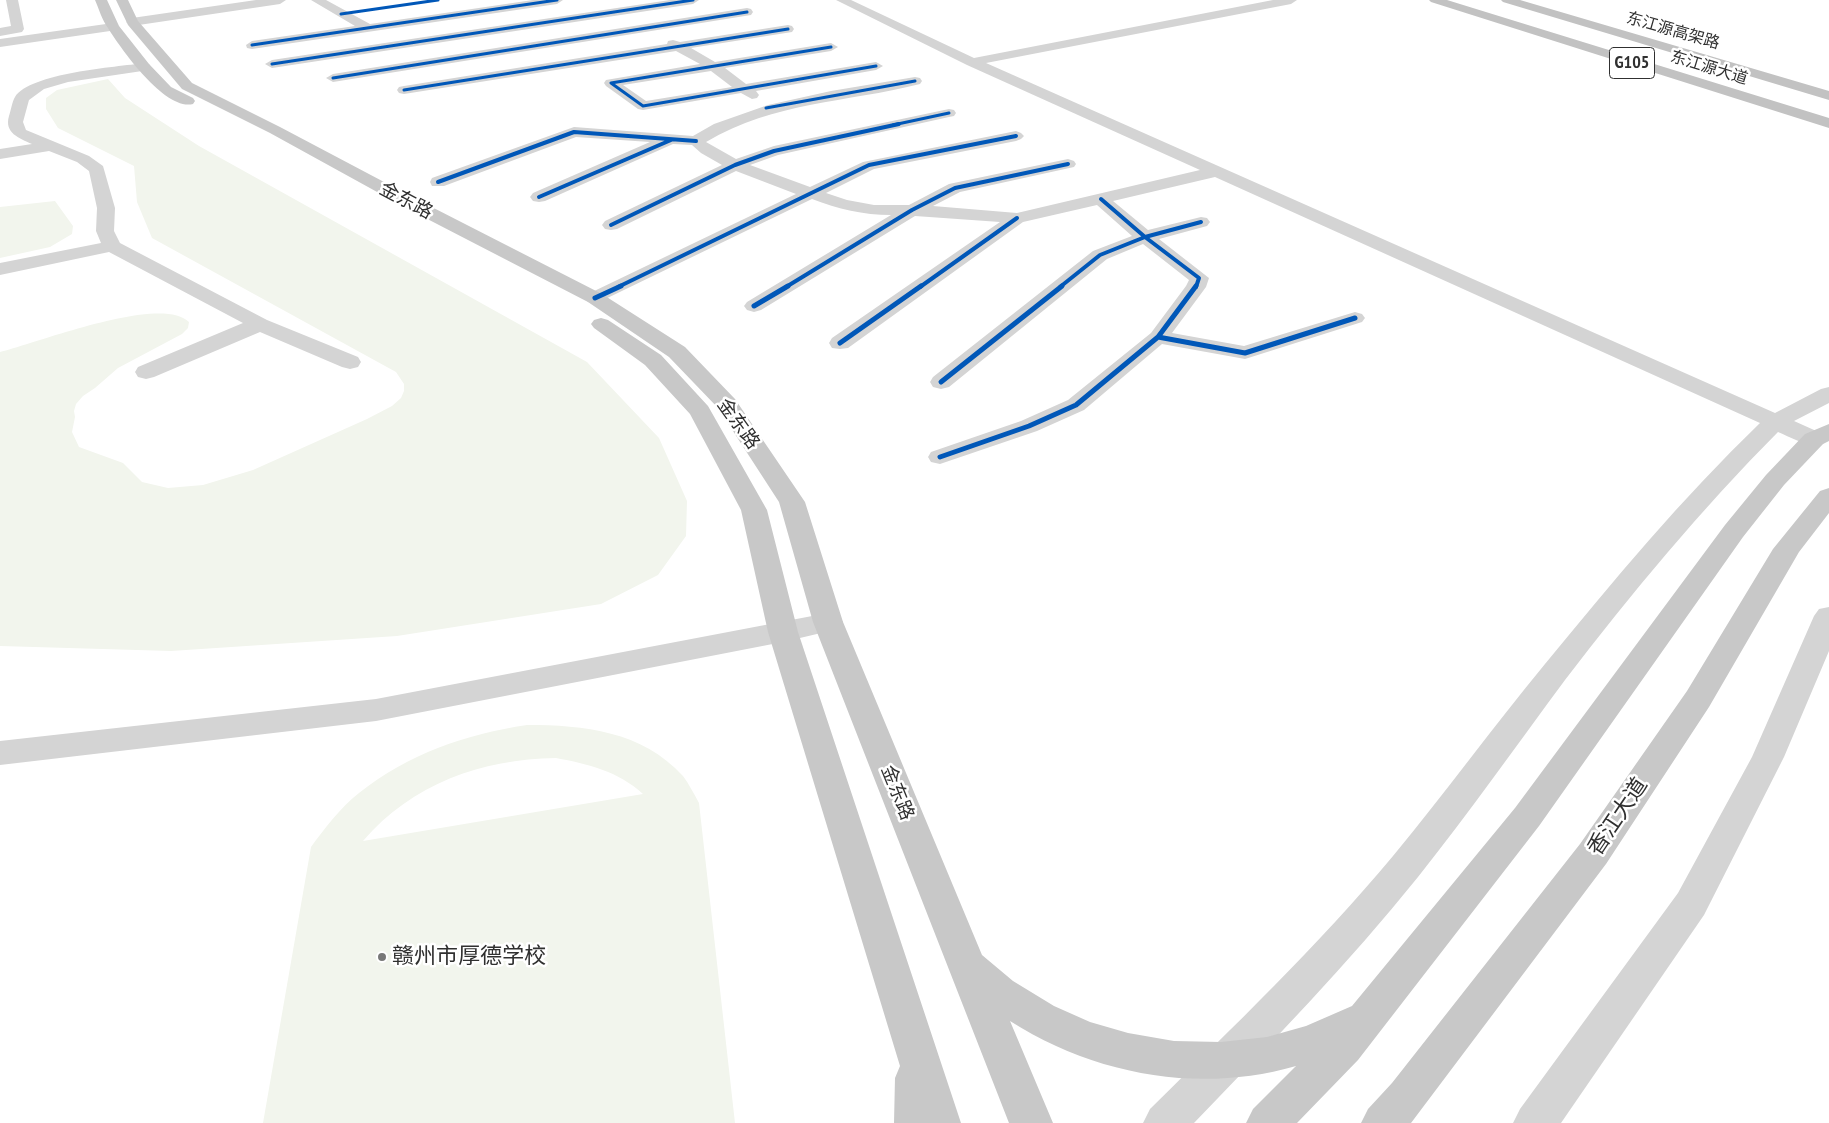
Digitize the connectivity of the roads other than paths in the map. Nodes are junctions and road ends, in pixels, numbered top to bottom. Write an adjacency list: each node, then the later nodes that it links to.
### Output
1 (12, 0): 26 (street)
2 (101, 0): 21 (main road, 金东路)
3 (280, 0): 16 (street)
4 (317, 0): 20 (street)
5 (438, 0): 20 (street)
6 (532, 0): 17 (street)
7 (693, 0): 19 (street)
8 (842, 0): 34 (street)
9 (1291, 0): 34 (street)
10 (1435, 0): 33 (highway, 东江源大道 / G105)
11 (1452, 0): 33 (highway)
12 (1477, 0): 48 (highway, 东江源高架路)
13 (1507, 0): 46 (highway, 东江源高架路)
14 (1529, 0): 27 (highway)
15 (1550, 0): 27 (highway, 东江源大道 / G105)
16 (263, 1): 21 (street)
17 (562, 3): 19 (street); 22 (street)
18 (747, 12): 24 (street)
19 (609, 13): 23 (street); 24 (street)
20 (341, 14): 22 (street)
21 (122, 16): 28 (street); 38 (main road, 金东路); 72 (main road, 金东路)
22 (368, 28): 29 (street)
23 (505, 28): 30 (street); 35 (street)
24 (641, 29): 30 (street); 31 (street)
25 (788, 29): 31 (street)
26 (0, 32)
27 (1649, 32): 45 (highway, 东江源大道 / G105)
28 (0, 42)
29 (252, 46)
30 (533, 46): 40 (street)
31 (678, 46): 36 (street); 44 (street)
32 (831, 47): 36 (street)
33 (1627, 61): 50 (highway, 东江源大道 / G105)
34 (972, 62): 60 (street)
35 (272, 64)
36 (713, 66): 43 (street); 43 (street)
37 (876, 66): 43 (street)
38 (144, 67): 39 (street); 88 (main road, 金东路)
39 (104, 72): 42 (street); 52 (street)
40 (333, 78)
41 (914, 81): 47 (street)
42 (18, 84)
43 (744, 88): 47 (street)
44 (404, 90)
45 (1829, 90)
46 (1829, 96)
47 (766, 108): 55 (street)
48 (1829, 109)
49 (949, 113): 59 (street)
50 (1829, 122)
51 (0, 132): 52 (street)
52 (19, 133): 56 (street)
53 (1016, 136): 62 (street)
54 (673, 138): 55 (street); 61 (street); 63 (street)
55 (696, 140): 59 (street)
56 (49, 146): 57 (street); 70 (street)
57 (0, 154)
58 (1068, 164): 65 (street)
59 (735, 165): 62 (street); 68 (street)
60 (1215, 172): 64 (street); 82 (street)
61 (438, 182)
62 (810, 194): 65 (street); 72 (street)
63 (539, 197)
64 (1101, 199): 66 (street); 69 (street)
65 (912, 210): 66 (street); 73 (street)
66 (1017, 218): 77 (street)
67 (1201, 222): 69 (street)
68 (611, 225)
69 (1145, 237): 76 (street); 80 (street)
70 (112, 246): 71 (street); 75 (street)
71 (0, 269)
72 (595, 298): 87 (main road, 金东路)
73 (754, 306)
74 (1355, 318): 76 (street)
75 (260, 324): 78 (street); 79 (street)
76 (1158, 337): 84 (street)
77 (840, 343)
78 (350, 362)
79 (146, 372)
80 (941, 382)
81 (1829, 394): 82 (street)
82 (1774, 422): 83 (street); 93 (street)
83 (1822, 435): 91 (main road)
84 (940, 456)
85 (1829, 496): 99 (main road, 香江大道)
86 (1829, 616): 100 (street)
87 (828, 622): 88 (street); 90 (main road, 金东路)
88 (783, 632): 89 (street); 92 (main road, 金东路)
89 (0, 754)
90 (966, 963): 93 (main road); 96 (main road, 金东路)
91 (1370, 1013): 93 (main road); 98 (main road)
92 (914, 1044): 94 (main road); 95 (main road, 金东路)
93 (1226, 1061): 97 (street)
94 (916, 1123)
95 (939, 1123)
96 (1032, 1123)
97 (1165, 1123)
98 (1268, 1123)
99 (1384, 1123)
100 (1535, 1123)

